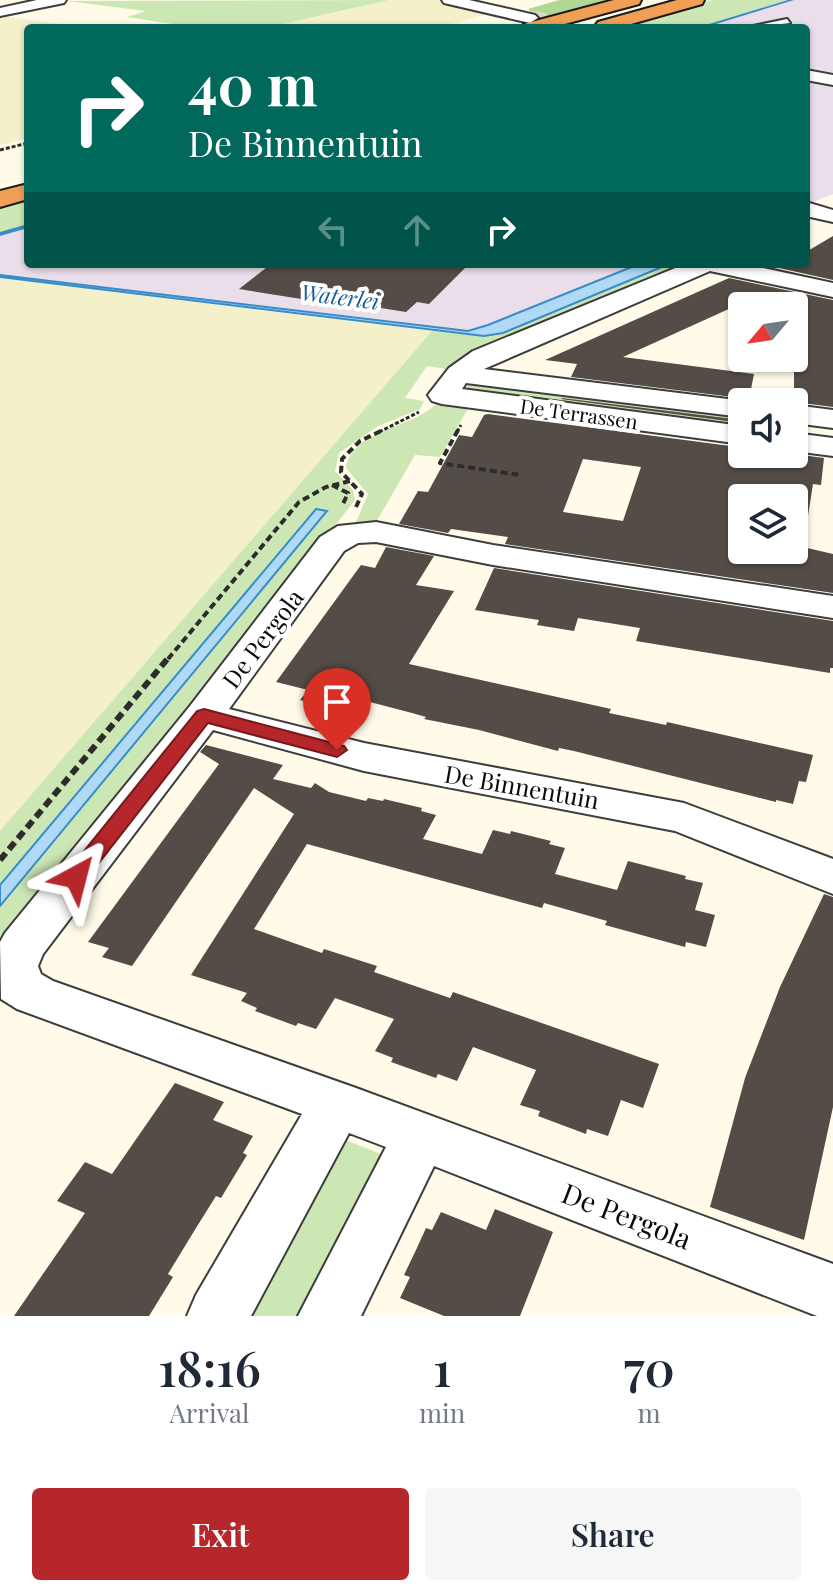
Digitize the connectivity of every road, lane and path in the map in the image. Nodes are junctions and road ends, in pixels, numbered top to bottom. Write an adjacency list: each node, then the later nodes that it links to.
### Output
1 (59, 0): 5 (street)
2 (449, 0): 7 (street)
3 (633, 0): 7 (highway)
4 (696, 0): 8 (highway)
5 (0, 12)
6 (787, 21): 9 (lane)
7 (530, 23)
8 (612, 24)
9 (772, 24)
10 (810, 76): 11 (street)
11 (833, 80)
12 (24, 144): 13 (path)
13 (0, 150)
14 (24, 192): 15 (highway)
15 (0, 199)
16 (810, 210): 17 (street)
17 (832, 218)
18 (698, 268): 21 (street)
19 (727, 268): 20 (street)
20 (833, 290)
21 (450, 384): 22 (street, De Terrassen); 23 (street, De Terrassen); 30 (path)
22 (475, 400): 26 (street, De Terrassen); 29 (path)
23 (728, 407)
24 (808, 416): 25 (street)
25 (833, 419)
26 (728, 433)
27 (808, 444): 28 (street)
28 (833, 447)
29 (520, 475)
30 (350, 481): 31 (path); 34 (path)
31 (350, 533): 32 (street); 33 (street, De Pergola)
32 (833, 607)
33 (204, 715): 35 (street, De Binnentuin); 36 (street, De Pergola)
34 (0, 860)
35 (833, 877)
36 (337, 1104): 37 (street, De Pergola); 39 (street)
37 (420, 1137): 38 (street, De Pergola); 40 (street)
38 (833, 1293)
39 (218, 1316)
40 (329, 1316)

